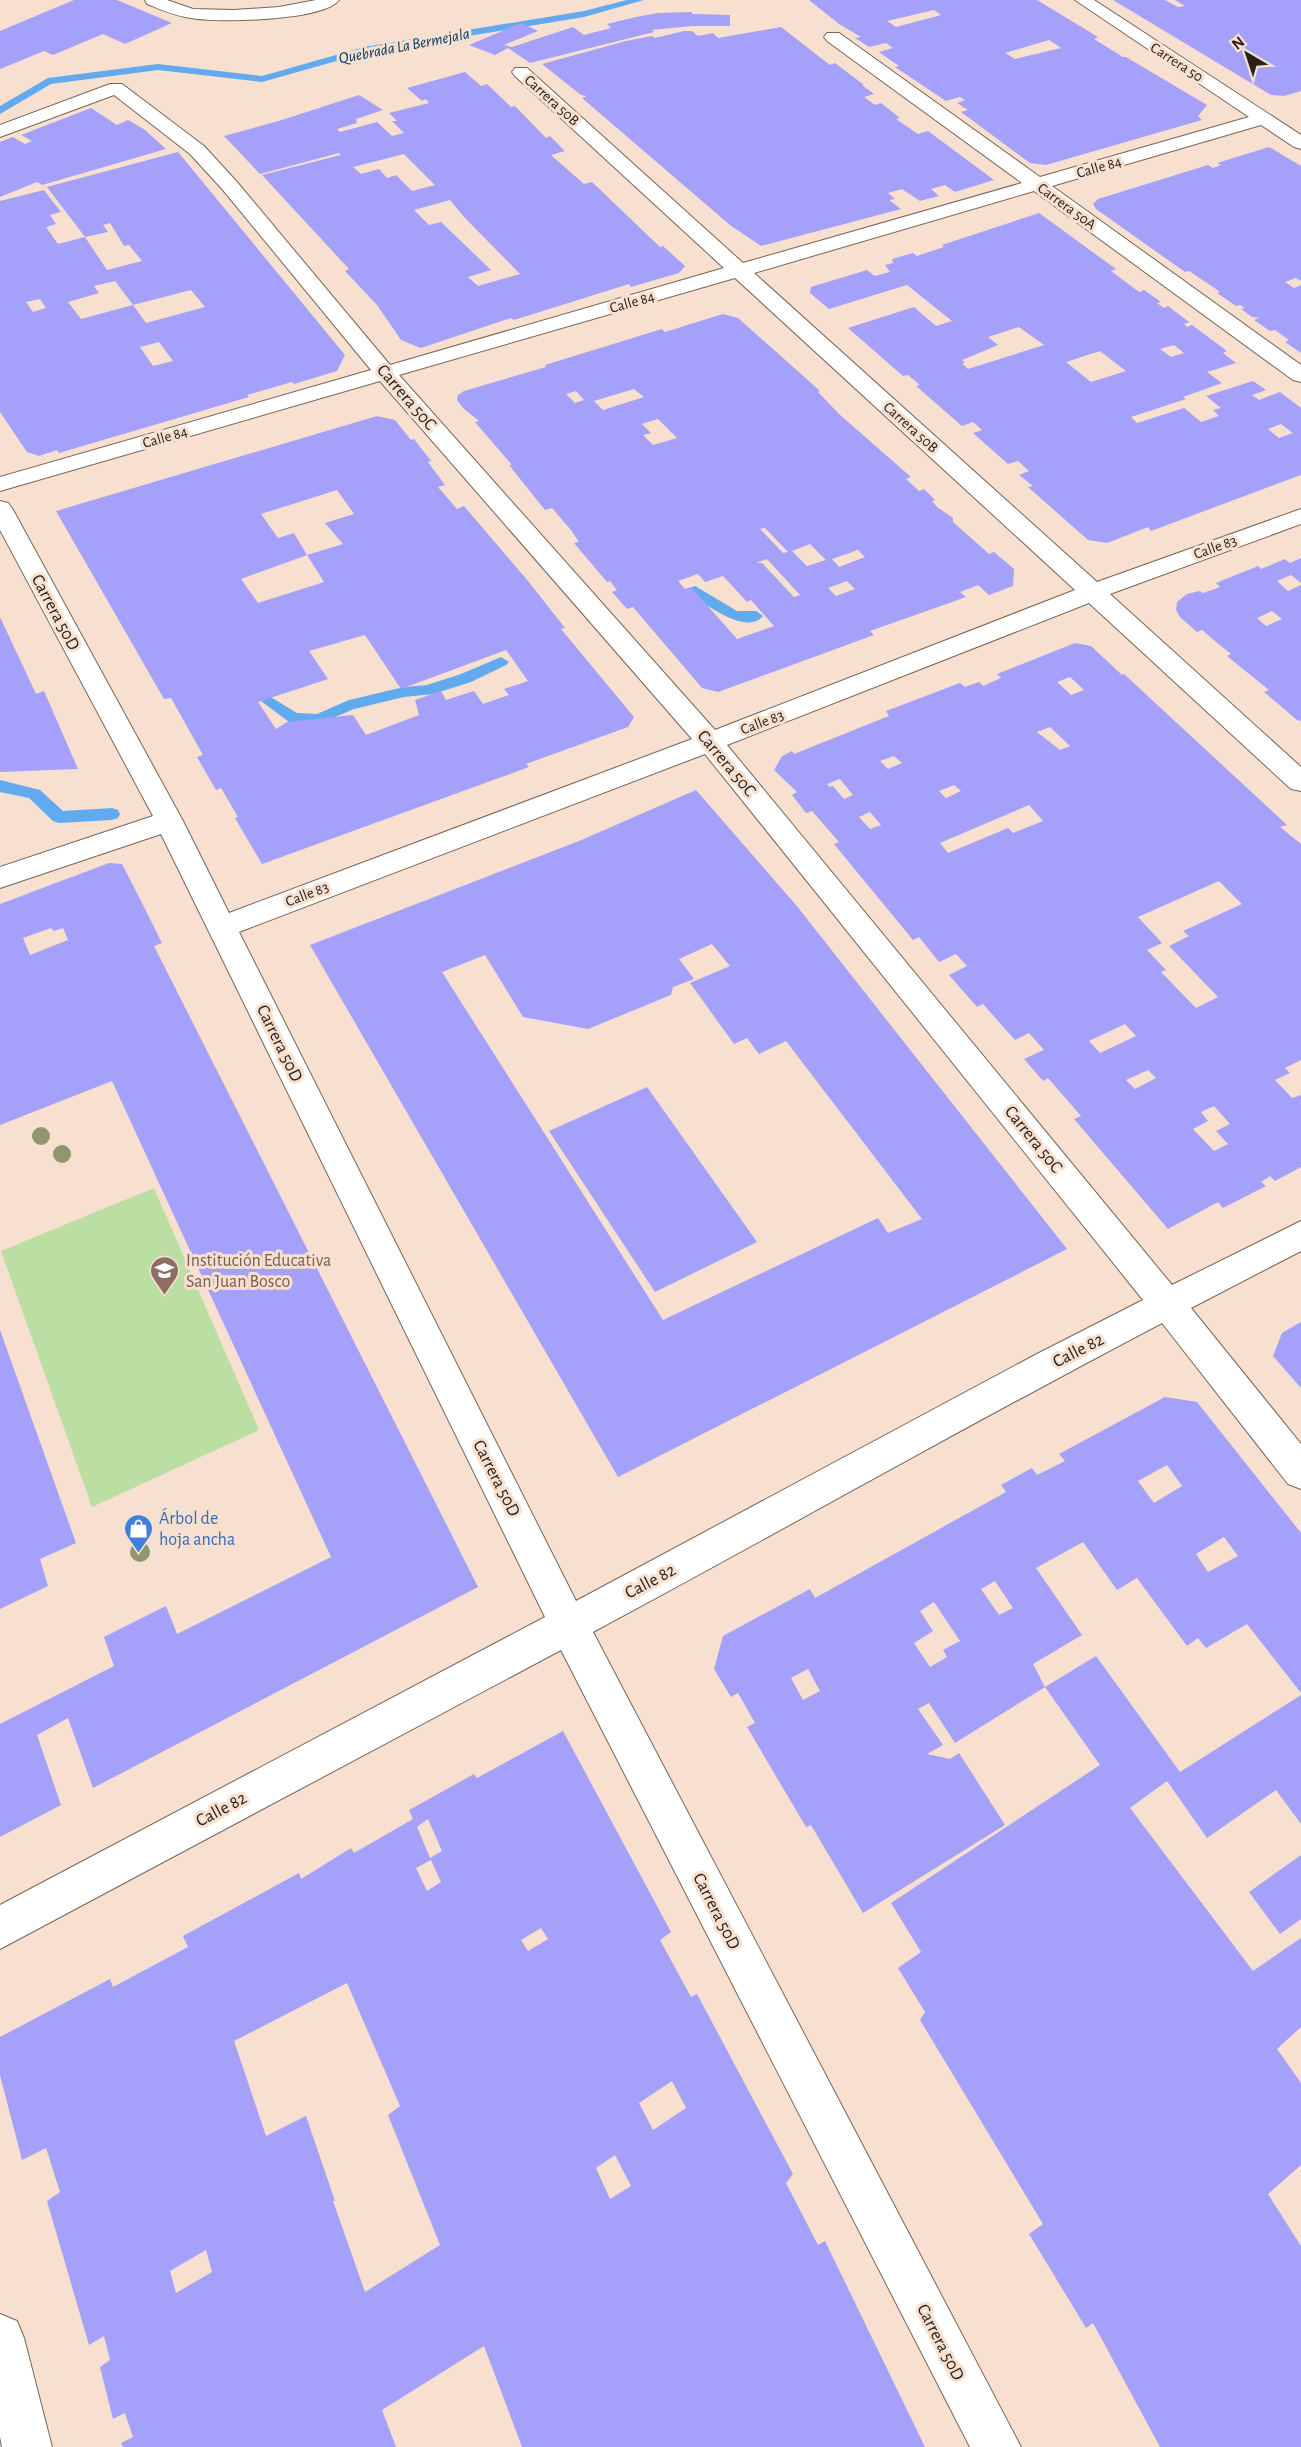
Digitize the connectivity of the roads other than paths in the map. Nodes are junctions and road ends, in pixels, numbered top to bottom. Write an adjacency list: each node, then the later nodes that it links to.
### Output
1 (153, 0): 2 (street)
2 (331, 0)
3 (1083, 0): 6 (street, Carrera 50)
4 (833, 37): 9 (street, Carrera 50A)
5 (521, 72): 10 (street, Carrera 50B)
6 (1263, 119): 8 (street, Carrera 50); 9 (street, Calle 84)
7 (0, 131): 11 (street, Carrera 50C)
8 (1301, 143)
9 (1039, 185): 10 (street, Calle 84); 12 (street, Carrera 50A)
10 (740, 271): 11 (street, Calle 84); 16 (street, Carrera 50B)
11 (385, 373): 13 (street, Calle 84); 17 (street, Carrera 50C)
12 (1301, 375)
13 (0, 484)
14 (0, 508): 19 (street, Carrera 50D)
15 (1301, 516): 16 (street, Calle 83)
16 (1093, 592): 17 (street, Calle 83); 18 (street, Carrera 50B)
17 (710, 742): 21 (street, Calle 83); 23 (street, Carrera 50C)
18 (1301, 782)
19 (169, 821): 20 (street); 21 (street, Carrera 50D)
20 (0, 878)
21 (222, 927): 25 (street, Carrera 50D)
22 (1301, 1235): 23 (street, Calle 82)
23 (1168, 1305): 24 (street, Carrera 50C); 25 (street, Calle 82)
24 (1301, 1472)
25 (568, 1623): 26 (street, Calle 82); 29 (street, Carrera 50D)
26 (0, 1928)
27 (0, 2338): 28 (street)
28 (27, 2447)
29 (996, 2447)

